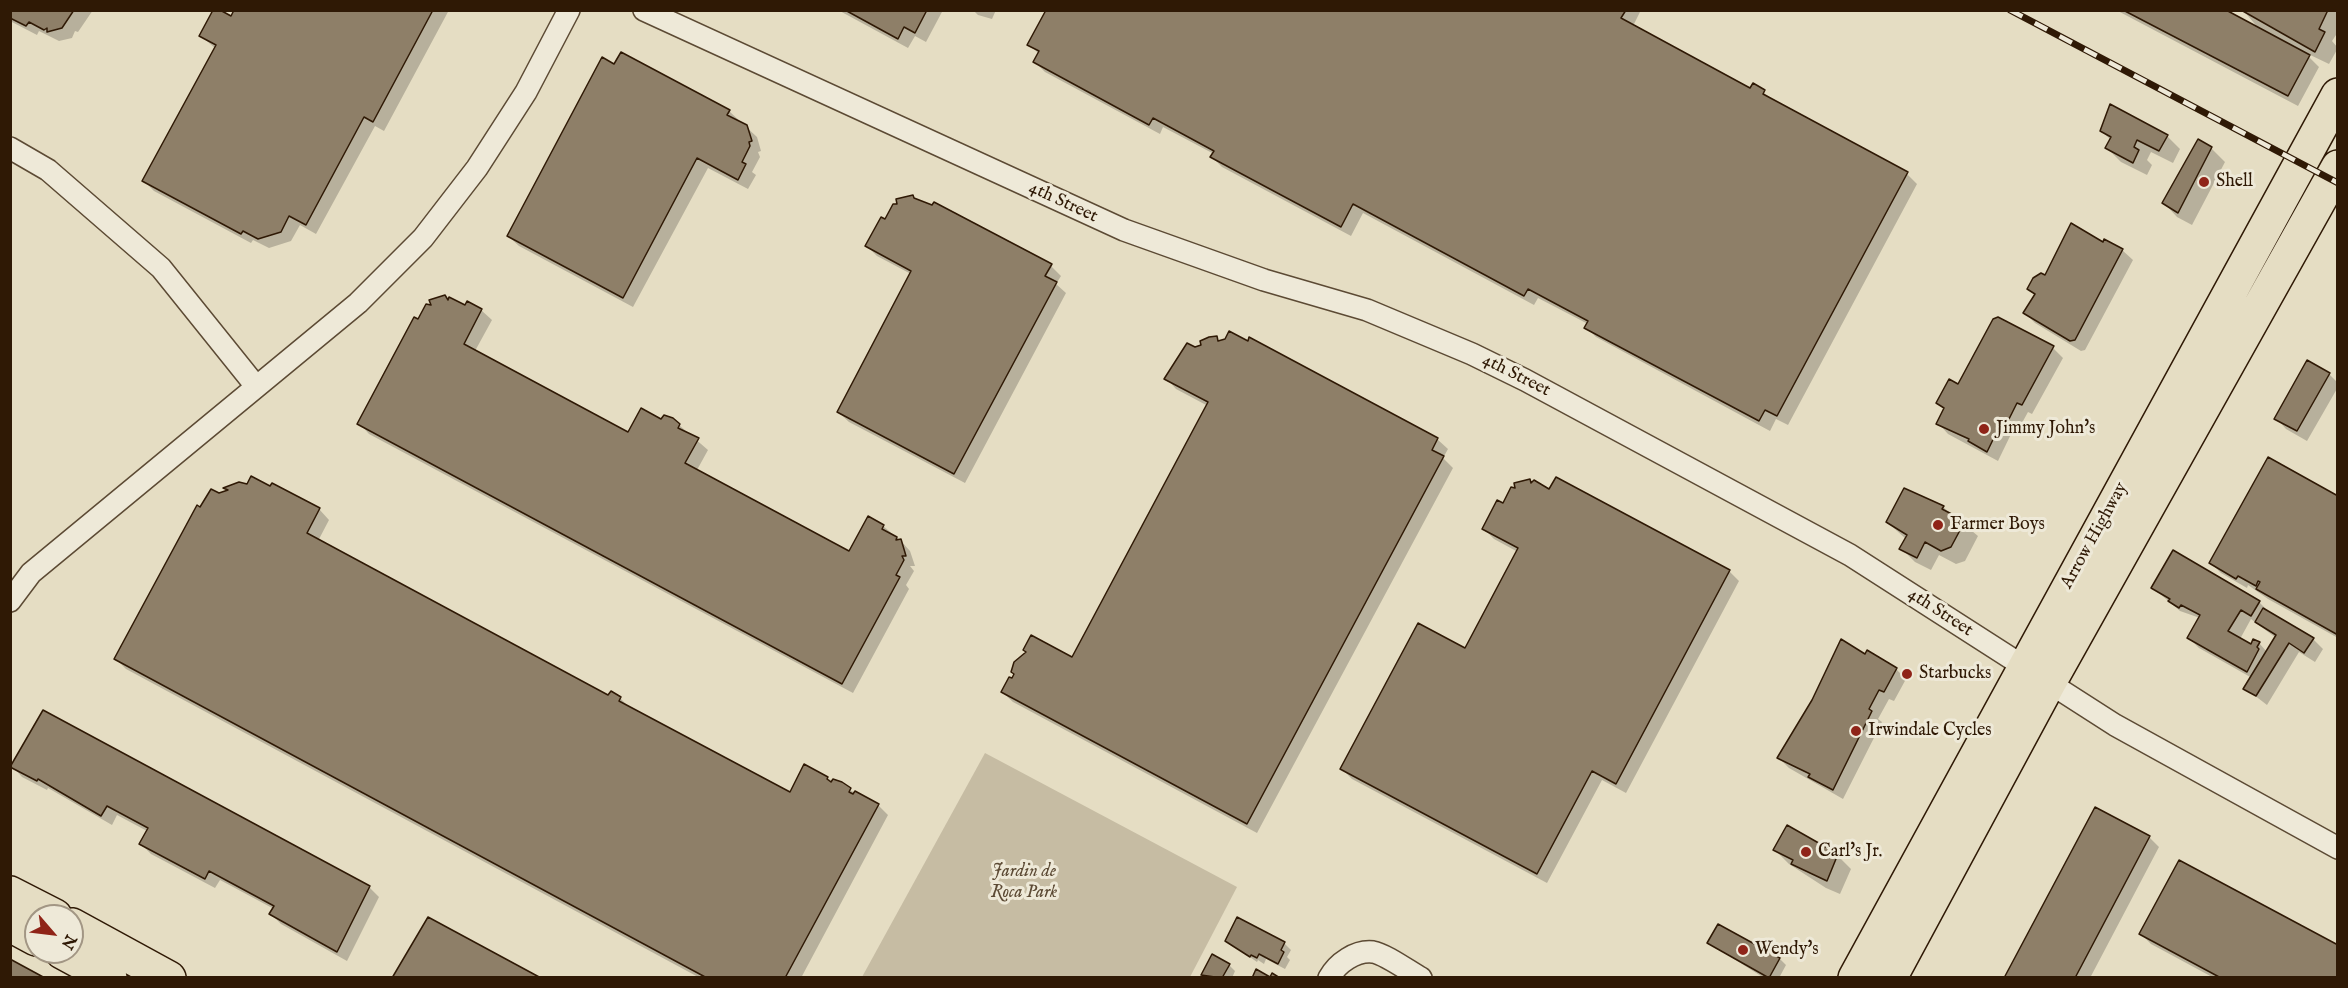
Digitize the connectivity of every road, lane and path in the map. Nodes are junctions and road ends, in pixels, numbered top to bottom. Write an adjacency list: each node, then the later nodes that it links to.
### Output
1 (569, 10): 6 (street)
2 (644, 10): 8 (street, 4th Street)
3 (2337, 95): 8 (main road, Arrow Highway)
4 (10, 148): 6 (street)
5 (2337, 167): 8 (main road, Arrow Highway)
6 (255, 385): 7 (street)
7 (10, 601)
8 (2036, 675): 9 (street, 4th Street); 20 (main road, Arrow Highway); 21 (main road, Arrow Highway)
9 (2337, 848)
10 (10, 892): 11 (main road)
11 (32, 904)
12 (10, 925): 13 (main road)
13 (24, 933)
14 (84, 940): 16 (main road)
15 (84, 960): 16 (main road)
16 (109, 970): 18 (main road)
17 (1332, 972): 19 (street)
18 (169, 978)
19 (1421, 978)
20 (1855, 978)
21 (1890, 978)

